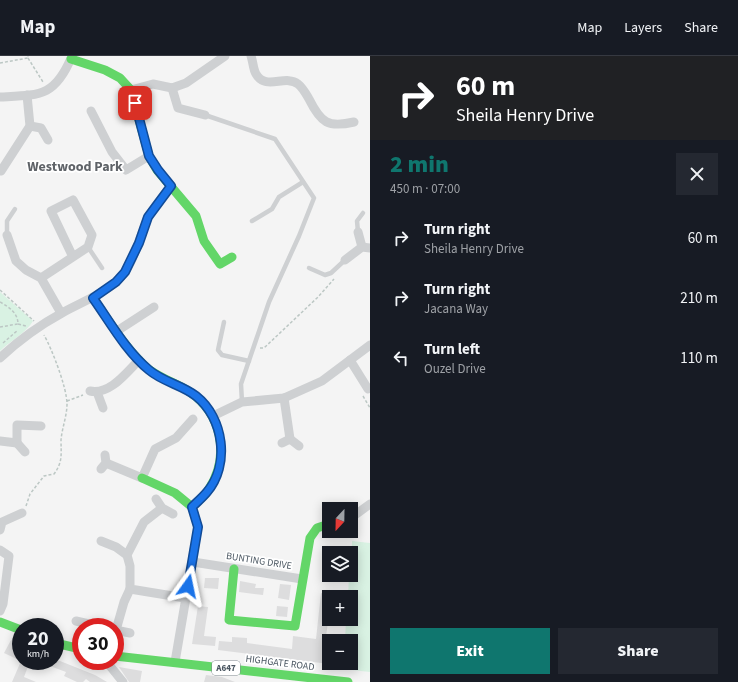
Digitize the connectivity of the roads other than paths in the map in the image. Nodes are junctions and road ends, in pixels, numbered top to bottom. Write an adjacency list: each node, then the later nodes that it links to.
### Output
1 (225, 56): 4 (street)
2 (252, 56): 10 (street)
3 (71, 57): 5 (street); 6 (street)
4 (172, 88): 5 (street); 9 (street)
5 (131, 90): 13 (street)
6 (27, 95): 7 (street); 11 (street)
7 (0, 97)
8 (92, 111): 13 (street)
9 (205, 115): 15 (lane)
10 (354, 122)
11 (30, 126): 12 (street); 14 (street)
12 (48, 140)
13 (149, 156): 16 (street)
14 (1, 171)
15 (303, 182): 19 (lane); 39 (lane)
16 (171, 186): 25 (street); 30 (street)
17 (15, 209): 21 (lane)
18 (363, 213): 20 (lane)
19 (252, 221)
20 (358, 232): 23 (street)
21 (7, 235): 29 (street)
22 (88, 247): 24 (street); 24 (street); 27 (lane)
23 (366, 248): 26 (street)
24 (72, 255): 29 (street)
25 (232, 257)
26 (345, 260): 28 (lane)
27 (102, 268)
28 (309, 268)
29 (41, 278): 32 (street)
30 (93, 298): 32 (street); 34 (street)
31 (154, 307): 34 (street)
32 (62, 313): 36 (street)
33 (224, 322): 39 (lane)
34 (117, 331): 37 (street)
35 (370, 345): 38 (street)
36 (0, 358)
37 (138, 360): 43 (street); 44 (street)
38 (350, 360): 40 (street); 41 (street)
39 (249, 361): 42 (lane)
40 (369, 392)
41 (284, 398): 42 (street); 49 (street)
42 (242, 402): 44 (street)
43 (102, 408)
44 (213, 416): 55 (street)
45 (195, 417): 52 (street)
46 (41, 426): 48 (street)
47 (0, 441): 48 (street)
48 (17, 443): 50 (street)
49 (299, 446)
50 (25, 452)
51 (104, 463): 52 (street)
52 (142, 478): 55 (street)
53 (156, 499): 56 (street)
54 (370, 504): 58 (street)
55 (192, 507): 65 (street)
56 (162, 508): 59 (street); 64 (street)
57 (22, 513): 61 (street)
58 (358, 513)
59 (172, 514)
60 (322, 526): 67 (street, BUNTING DRIVE)
61 (0, 530)
62 (101, 541): 64 (street)
63 (0, 550): 70 (street)
64 (126, 555): 68 (street)
65 (193, 562): 66 (street, BUNTING DRIVE); 69 (street)
66 (234, 569): 67 (street, BUNTING DRIVE); 67 (street)
67 (302, 580)
68 (130, 589): 69 (street); 71 (street)
69 (185, 598): 77 (street)
70 (0, 611)
71 (119, 618)
72 (0, 622): 73 (street)
73 (12, 627)
74 (124, 632): 75 (street)
75 (130, 633)
76 (124, 657): 77 (street, HIGHGATE ROAD / A647)
77 (175, 662): 79 (street, HIGHGATE ROAD / A647)
78 (113, 670): 80 (street)
79 (275, 678): 81 (street, HIGHGATE ROAD / A647)
80 (123, 682)
81 (348, 682)

